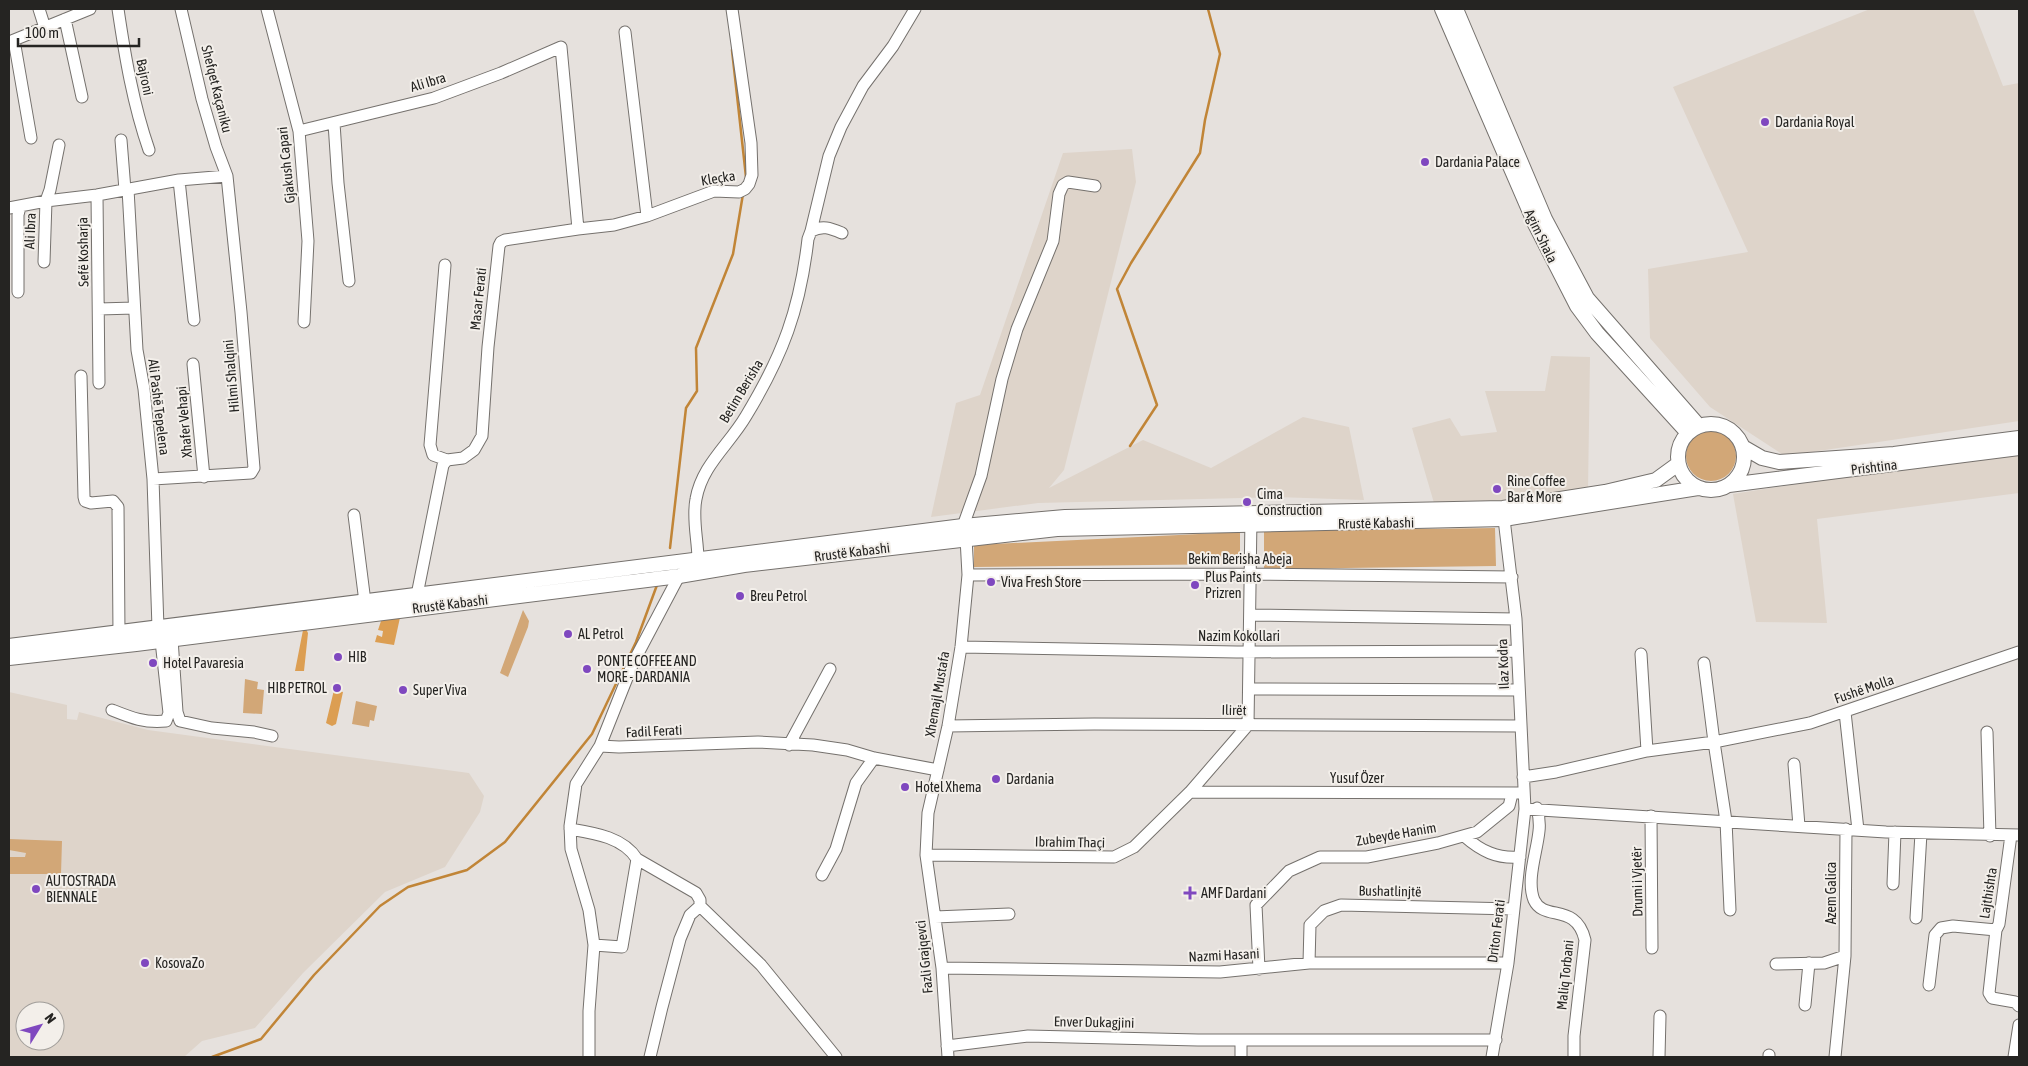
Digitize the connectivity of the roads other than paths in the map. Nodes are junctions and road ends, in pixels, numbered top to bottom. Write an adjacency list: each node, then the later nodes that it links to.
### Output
1 (39, 9): 11 (street)
2 (90, 9): 10 (street)
3 (118, 9): 20 (street, Bajroni)
4 (181, 9): 21 (street, Shefqet Kaçaniku)
5 (268, 9): 16 (street, Gjakush Capari)
6 (732, 9): 28 (street, Kleçka)
7 (915, 9): 30 (street, Betim Berisha)
8 (1442, 9): 43 (main road, Agim Shala)
9 (1456, 9): 43 (main road, Agim Shala)
10 (66, 15): 11 (street); 14 (street)
11 (45, 28): 13 (street)
12 (625, 32): 28 (street)
13 (11, 41): 17 (street)
14 (82, 97)
15 (334, 123): 16 (street, Ali Ibra); 29 (street, Ali Ibra); 34 (street)
16 (299, 132): 39 (street, Gjakush Capari)
17 (31, 138)
18 (121, 140): 24 (street, Ali Pashë Tepelena)
19 (59, 145): 26 (street, Ali Ibra)
20 (149, 150)
21 (227, 176): 22 (street, Ali Ibra); 49 (street, Hilmi Shalqini)
22 (179, 180): 24 (street, Ali Ibra); 38 (street)
23 (1095, 186): 56 (street)
24 (127, 190): 25 (street, Ali Ibra); 36 (street, Ali Pashë Tepelena)
25 (97, 195): 26 (street, Ali Ibra); 37 (street, Sefë Kosharja)
26 (46, 201): 27 (street, Ali Ibra); 32 (street, Ali Ibra)
27 (14, 208): 35 (street, Ali Ibra)
28 (647, 216): 29 (street, Kleçka)
29 (578, 229): 47 (street, Masar Ferati)
30 (811, 231): 31 (street); 57 (street, Betim Berisha)
31 (842, 233)
32 (44, 262)
33 (445, 265): 47 (street)
34 (349, 281)
35 (12, 295)
36 (134, 308): 37 (street); 50 (street, Ali Pashë Tepelena)
37 (99, 309): 42 (street, Sefë Kosharja)
38 (194, 320)
39 (304, 322)
40 (193, 364): 49 (street, Xhafer Vehapi)
41 (81, 376): 66 (street)
42 (99, 383)
43 (1693, 429): 45 (main road, Prishtina); 48 (main road)
44 (2019, 438): 45 (main road, Prishtina)
45 (1743, 447): 51 (main road)
46 (2019, 448): 51 (main road, Prishtina)
47 (447, 460): 62 (street)
48 (1678, 464): 52 (main road); 54 (main road, Rrustë Kabashi)
49 (204, 477): 50 (street, Hilmi Shalqini)
50 (153, 479): 67 (street, Ali Pashë Tepelena)
51 (1729, 485): 52 (main road, Prishtina)
52 (1698, 488): 55 (main road, Rrustë Kabashi)
53 (354, 515): 63 (street)
54 (1251, 519): 55 (main road, Rrustë Kabashi); 56 (main road, Rrustë Kabashi); 58 (street)
55 (1504, 519): 61 (street, Ilaz Kodra)
56 (964, 532): 57 (main road, Rrustë Kabashi); 59 (street, Xhemajl Mustafa); 60 (main road, Rrustë Kabashi)
57 (698, 560): 62 (main road, Rrustë Kabashi)
58 (1250, 574): 59 (street, Bekim Berisha Abeja); 61 (street, Bekim Berisha Abeja); 64 (street)
59 (968, 575): 69 (street, Xhemajl Mustafa)
60 (679, 576): 67 (main road, Rrustë Kabashi); 88 (street)
61 (1512, 577): 65 (street, Ilaz Kodra)
62 (417, 595): 63 (main road, Rrustë Kabashi)
63 (365, 602): 67 (main road, Rrustë Kabashi)
64 (1250, 615): 65 (street); 71 (street)
65 (1516, 619): 70 (street, Ilaz Kodra)
66 (119, 633): 67 (main road, Rrustë Kabashi); 68 (main road, Rrustë Kabashi)
67 (164, 636): 74 (main road, Rrustë Kabashi); 79 (street); 85 (street)
68 (9, 646)
69 (961, 647): 71 (street, Nazim Kokollari); 82 (street, Xhemajl Mustafa)
70 (1517, 651): 71 (street, Nazim Kokollari); 78 (street, Ilaz Kodra)
71 (1249, 652): 77 (street)
72 (2019, 652): 80 (street, Fushë Molla)
73 (1641, 654): 89 (street)
74 (9, 658)
75 (1704, 663): 86 (street)
76 (830, 668): 87 (street)
77 (1249, 689): 78 (street); 81 (street)
78 (1518, 690): 83 (street, Ilaz Kodra)
79 (112, 710)
80 (1845, 712): 86 (street, Fushë Molla); 101 (street)
81 (1248, 725): 82 (street, Ilirët); 83 (street, Ilirët); 94 (street, Ibrahim Thaçi)
82 (948, 726): 92 (street, Xhemajl Mustafa)
83 (1520, 726): 93 (street, Ilaz Kodra)
84 (1987, 732): 106 (street)
85 (272, 736)
86 (1714, 742): 89 (street, Fushë Molla); 98 (street)
87 (789, 745): 88 (street, Fadil Ferati); 90 (street, Fadil Ferati)
88 (600, 746): 100 (street)
89 (1647, 751): 93 (street, Fushë Molla)
90 (874, 758): 92 (street, Fadil Ferati); 110 (street)
91 (1794, 764): 99 (street)
92 (938, 770): 107 (street, Xhemajl Mustafa)
93 (1523, 778): 95 (street, Ilaz Kodra)
94 (1190, 792): 95 (street, Yusuf Özer); 107 (street, Ibrahim Thaçi)
95 (1518, 794): 96 (street, Ilaz Kodra); 105 (street, Zubeyde Hanim)
96 (1531, 808): 97 (street); 108 (street, Driton Ferati); 141 (street, Maliq Torbani)
97 (1651, 816): 98 (street); 120 (street, Drumi i Vjetër)
98 (1726, 821): 99 (street); 114 (street)
99 (1799, 826): 101 (street)
100 (570, 829): 109 (street); 119 (street)
101 (1852, 830): 102 (street); 121 (street, Azem Galica)
102 (1895, 832): 103 (street); 111 (street)
103 (1921, 833): 106 (street); 117 (street)
104 (2015, 835): 106 (street); 118 (street, Lajthishta)
105 (1464, 836): 108 (street); 127 (street, Zubeyde Hanim)
106 (1990, 836)
107 (926, 854): 116 (street, Fazli Grajqevci)
108 (1520, 857): 113 (street, Driton Ferati)
109 (637, 859): 112 (street); 119 (street)
110 (822, 875)
111 (1893, 884)
112 (700, 906): 137 (street); 138 (street)
113 (1514, 909): 122 (street, Bushatlinjtë); 123 (street, Driton Ferati)
114 (1730, 910)
115 (1010, 914): 116 (street)
116 (935, 917): 126 (street, Fazli Grajqevci)
117 (1916, 918)
118 (1996, 930): 128 (street, Lajthishta); 130 (street)
119 (594, 945): 136 (street)
120 (1652, 948)
121 (1845, 956): 124 (street); 143 (street, Azem Galica)
122 (1309, 963): 123 (street, Nazmi Hasani); 127 (street, Nazmi Hasani)
123 (1508, 963): 134 (street, Driton Ferati)
124 (1809, 963): 125 (street); 129 (street)
125 (1776, 964)
126 (942, 968): 127 (street, Nazmi Hasani); 135 (street, Fazli Grajqevci)
127 (1259, 969)
128 (1929, 985)
129 (1804, 1005)
130 (2019, 1006)
131 (1660, 1016): 142 (street)
132 (2019, 1026): 144 (street)
133 (1241, 1040): 134 (street, Enver Dukagjini); 135 (street, Enver Dukagjini); 139 (street)
134 (1496, 1040): 140 (street, Driton Ferati)
135 (945, 1054)
136 (589, 1057)
137 (650, 1057)
138 (836, 1057)
139 (1241, 1057)
140 (1492, 1057)
141 (1574, 1057)
142 (1659, 1057)
143 (1835, 1057)
144 (2014, 1057)

